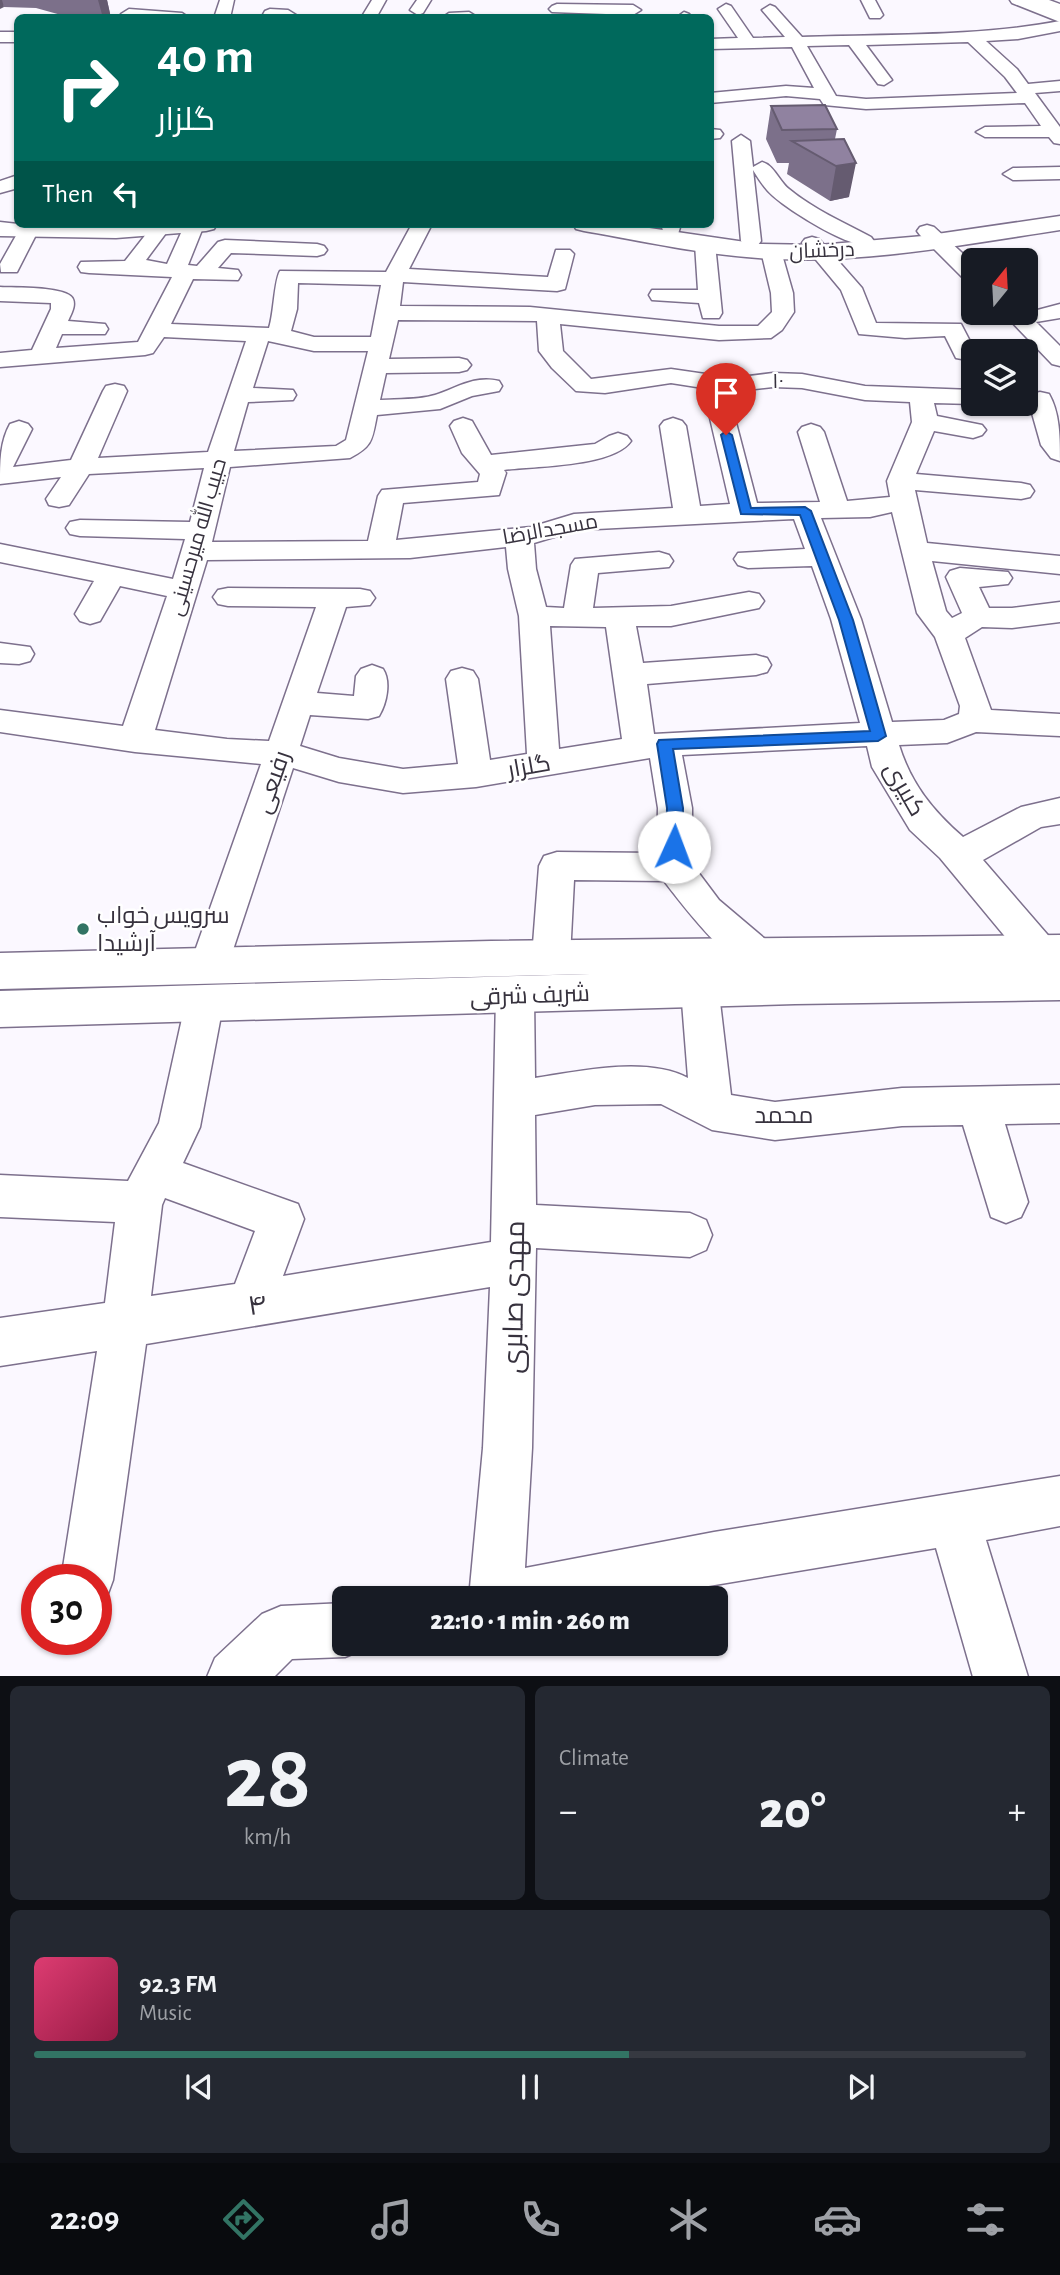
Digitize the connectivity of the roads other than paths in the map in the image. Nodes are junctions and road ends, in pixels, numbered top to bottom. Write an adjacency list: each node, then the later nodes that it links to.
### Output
1 (143, 0): 9 (street)
2 (868, 0): 11 (street)
3 (1018, 0): 12 (main road)
4 (1034, 0): 8 (main road)
5 (557, 9): 6 (street)
6 (633, 10)
7 (770, 10): 16 (street)
8 (1060, 10)
9 (130, 14)
10 (713, 14): 17 (street)
11 (875, 15)
12 (1060, 17)
13 (1060, 26): 14 (street)
14 (972, 37): 15 (street); 19 (street)
15 (853, 39): 16 (street); 21 (street)
16 (796, 40): 17 (street); 24 (street)
17 (748, 42): 18 (street)
18 (714, 53)
19 (996, 58): 20 (street); 23 (street)
20 (970, 60)
21 (884, 80)
22 (1060, 86): 23 (street)
23 (1026, 94): 24 (street); 27 (street)
24 (828, 97): 25 (street)
25 (714, 98)
26 (985, 132): 27 (street)
27 (1057, 135)
28 (741, 141): 45 (street)
29 (762, 168): 43 (street)
30 (1060, 173): 31 (street)
31 (1013, 174)
32 (1060, 213): 42 (main road, درخشان)
33 (1060, 223): 42 (main road, درخشان)
34 (22, 228): 50 (street)
35 (125, 228): 40 (main road)
36 (169, 228): 40 (main road)
37 (199, 228): 53 (street)
38 (608, 228): 44 (main road, درخشان)
39 (676, 228): 45 (main road, درخشان)
40 (159, 229): 52 (street)
41 (425, 232): 55 (street)
42 (931, 236): 43 (main road, درخشان); 46 (main road, درخشان); 49 (street)
43 (864, 241): 46 (main road, درخشان)
44 (705, 244): 45 (main road, درخشان); 57 (street)
45 (761, 246): 46 (main road, درخشان); 61 (street)
46 (815, 247): 67 (street)
47 (317, 250): 53 (street)
48 (563, 254): 55 (street)
49 (961, 264)
50 (9, 267)
51 (89, 267): 52 (street)
52 (139, 268): 53 (street)
53 (187, 272): 54 (street); 66 (street)
54 (230, 275)
55 (394, 277): 59 (street); 65 (street, حبیب الله میرحسینی)
56 (0, 294): 63 (street)
57 (660, 295)
58 (1060, 311): 60 (street)
59 (388, 313): 61 (street); 68 (street)
60 (1038, 314)
61 (549, 318): 74 (street, ۱۰)
62 (1028, 326): 69 (street)
63 (54, 327): 64 (street); 71 (street)
64 (97, 329)
65 (268, 335): 66 (street); 68 (street); 77 (street, حبیب الله میرحسینی)
66 (151, 339): 71 (street)
67 (961, 346)
68 (378, 355): 73 (street); 81 (street)
69 (1059, 355): 70 (street)
70 (1038, 357)
71 (40, 358): 72 (street)
72 (0, 360)
73 (459, 365)
74 (714, 383): 78 (street, ۱۰); 100 (street)
75 (490, 386): 81 (street)
76 (284, 394): 77 (street)
77 (239, 395): 91 (street, حبیب الله میرحسینی)
78 (921, 395): 79 (street, ۱۰); 82 (street)
79 (961, 397)
80 (1042, 397): 90 (street)
81 (366, 409): 91 (street)
82 (925, 422): 85 (street); 97 (street)
83 (674, 426): 101 (street)
84 (19, 429): 93 (street)
85 (973, 430)
86 (811, 432): 99 (street, کبیری)
87 (513, 440): 89 (street)
88 (618, 441): 89 (street)
89 (473, 445): 105 (street)
90 (1060, 453)
91 (219, 459): 92 (street); 104 (street, حبیب الله میرحسینی)
92 (110, 465): 94 (street); 94 (street)
93 (0, 467)
94 (80, 467): 95 (street); 98 (street)
95 (0, 476)
96 (1021, 491): 97 (street, مسجدالرضا)
97 (901, 492): 99 (street, مسجدالرضا); 106 (street)
98 (59, 499)
99 (820, 510): 100 (street, مسجدالرضا); 108 (street, کبیری)
100 (746, 512): 101 (street, مسجدالرضا)
101 (688, 514): 103 (street, مسجدالرضا)
102 (80, 528): 104 (street, مسجدالرضا)
103 (520, 537): 105 (street, مسجدالرضا); 119 (street)
104 (198, 541): 105 (street, مسجدالرضا); 114 (street, حبیب الله میرحسینی)
105 (380, 549)
106 (915, 551): 111 (street); 123 (street)
107 (0, 553): 112 (street)
108 (822, 558): 109 (street); 132 (street, کبیری)
109 (748, 559)
110 (659, 561): 121 (street)
111 (1060, 565)
112 (112, 575): 114 (street); 118 (street)
113 (998, 578): 120 (street)
114 (183, 590): 133 (street, حبیب الله میرحسینی)
115 (228, 597): 128 (street, رفیعی)
116 (749, 601): 122 (street)
117 (1060, 612): 120 (street)
118 (90, 614)
119 (534, 616): 121 (street); 136 (street)
120 (979, 617): 123 (street)
121 (577, 618): 122 (street)
122 (619, 618): 125 (street)
123 (949, 635): 130 (street)
124 (756, 665): 125 (street)
125 (630, 675): 134 (street)
126 (372, 676): 128 (street)
127 (462, 679): 137 (street)
128 (299, 704): 135 (street, رفیعی)
129 (0, 721): 133 (street, گلزار)
130 (974, 721): 131 (street, گلزار); 132 (street, گلزار)
131 (1060, 725)
132 (878, 736): 134 (street, گلزار); 139 (street, کبیری)
133 (135, 740): 135 (street, گلزار)
134 (652, 746): 136 (street, گلزار); 140 (street)
135 (282, 753): 137 (street, گلزار); 145 (street, رفیعی)
136 (544, 763): 137 (street, گلزار)
137 (476, 775)
138 (1060, 811): 139 (street)
139 (959, 856): 143 (street, کبیری)
140 (674, 867): 141 (street); 142 (street)
141 (758, 955): 142 (main road, شریف شرقی); 143 (main road, شریف شرقی)
142 (551, 957): 145 (main road, شریف شرقی)
143 (1053, 962): 146 (main road, شریف شرقی)
144 (0, 971): 145 (main road, شریف شرقی)
145 (206, 985): 146 (main road, شریف شرقی); 148 (main road, شریف شرقی); 153 (street, رفیعی)
146 (515, 996): 149 (street, مهدی صابری)
147 (701, 1002): 152 (street)
148 (0, 1009)
149 (514, 1100): 152 (street, محمد); 157 (street, مهدی صابری)
150 (1060, 1104): 151 (street, محمد)
151 (979, 1106): 152 (street, محمد); 155 (street)
152 (712, 1111)
153 (148, 1188): 154 (street); 158 (street); 159 (street, رفیعی)
154 (0, 1196)
155 (1006, 1202)
156 (690, 1235): 157 (street, ۴)
157 (514, 1243): 158 (street, ۴); 164 (street, مهدی صابری)
158 (250, 1305): 159 (street, ۴)
159 (125, 1324): 160 (street, ۴); 163 (street, رفیعی)
160 (0, 1342)
161 (1060, 1501): 162 (street)
162 (954, 1521): 165 (street); 168 (street)
163 (89, 1564)
164 (497, 1586)
165 (559, 1586)
166 (332, 1631): 167 (street)
167 (234, 1676)
168 (1001, 1676)

